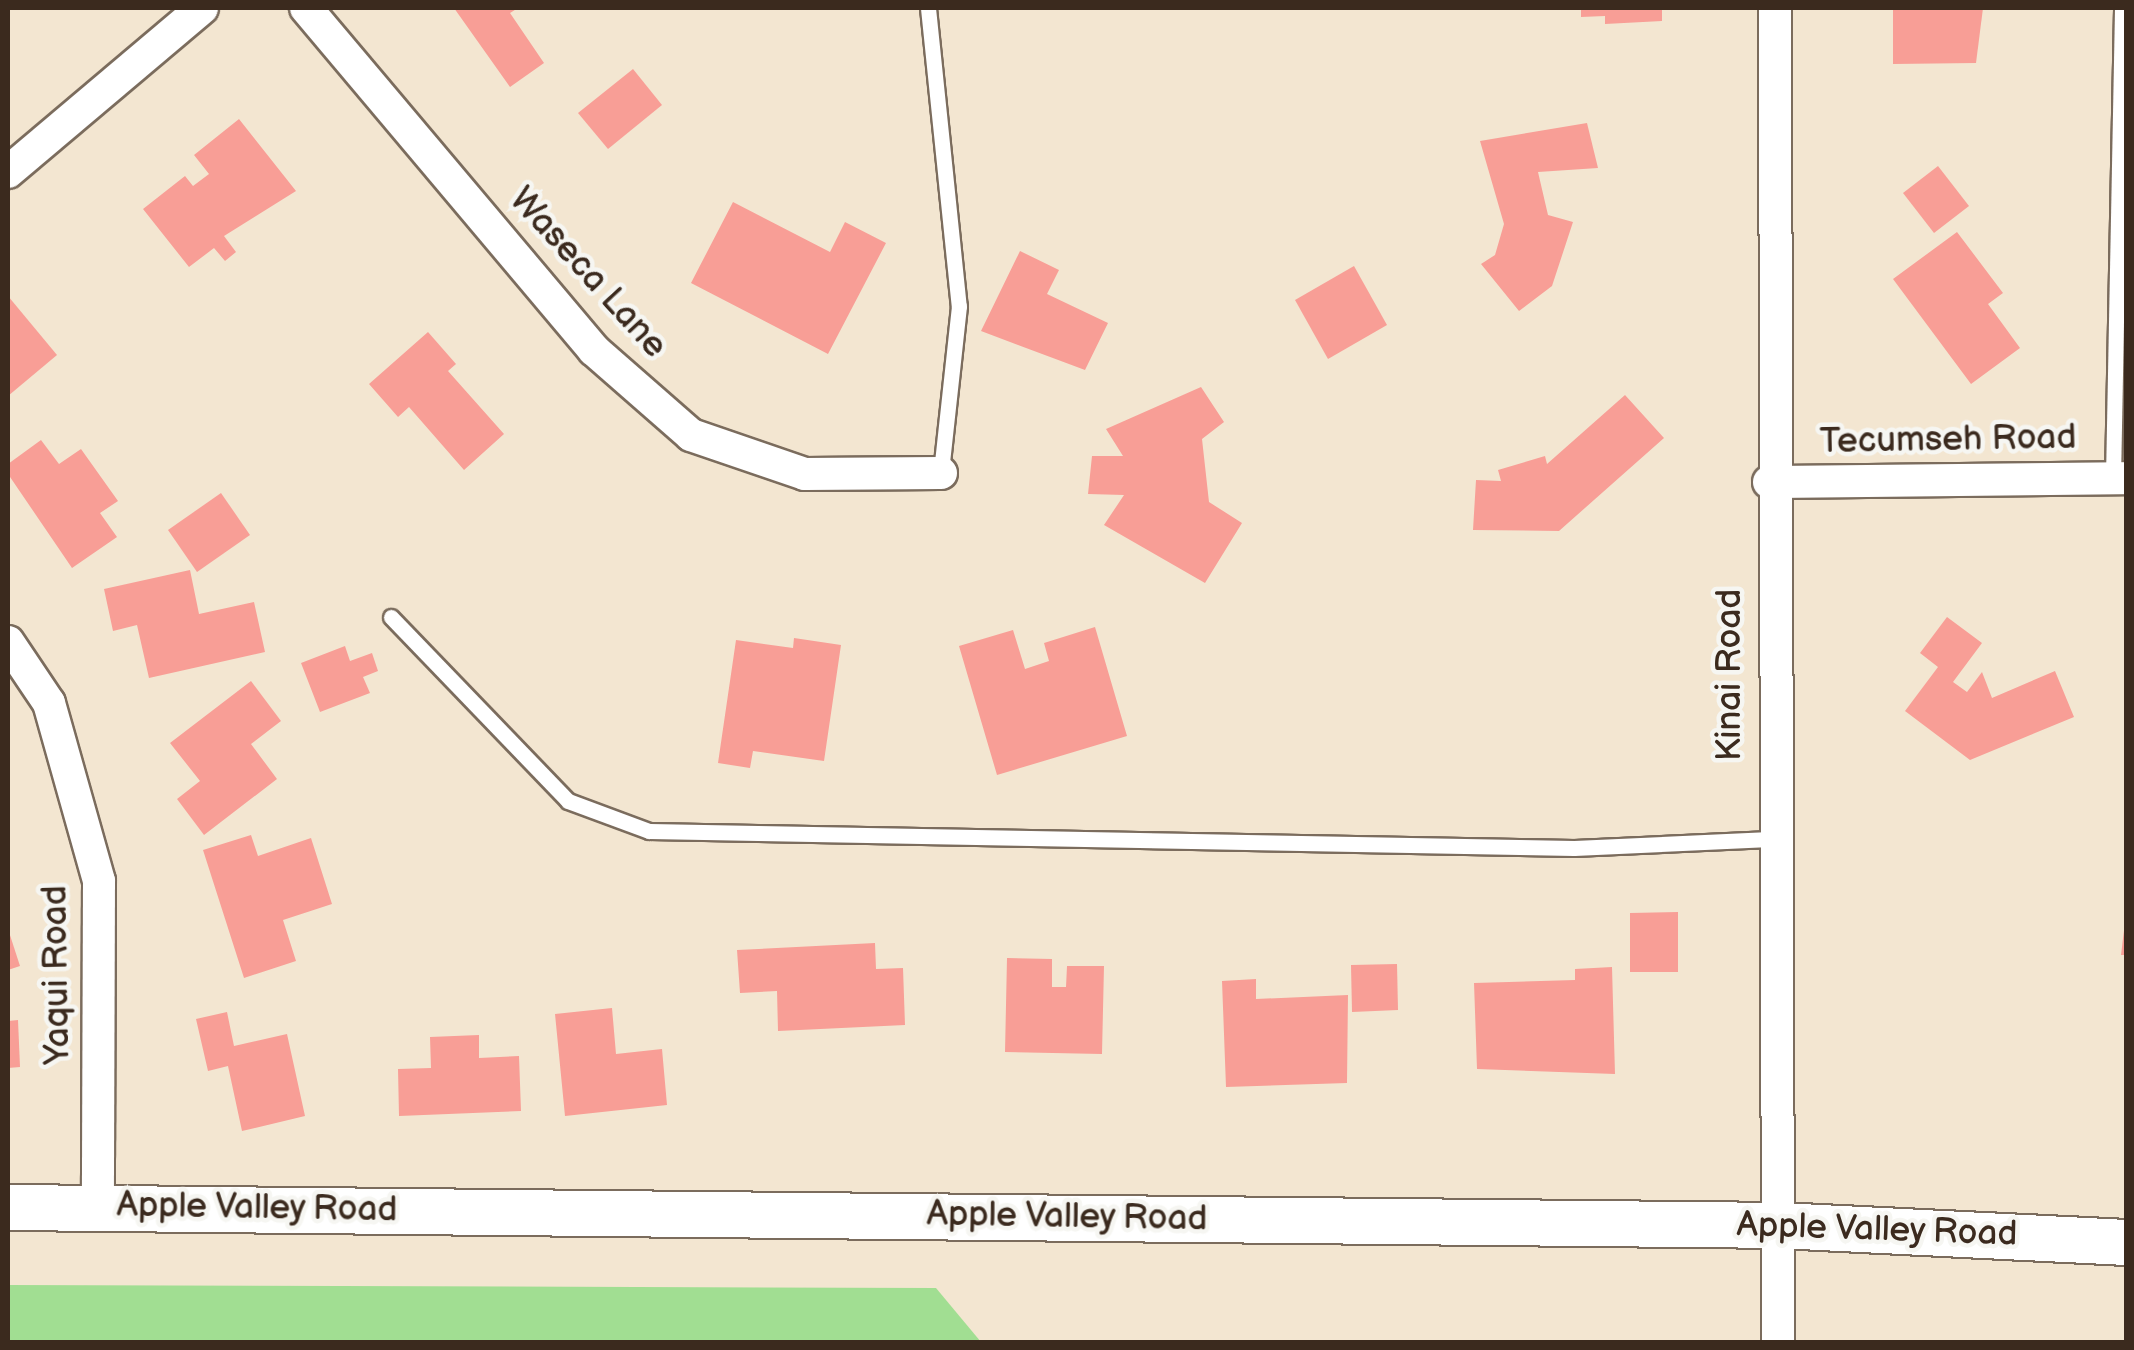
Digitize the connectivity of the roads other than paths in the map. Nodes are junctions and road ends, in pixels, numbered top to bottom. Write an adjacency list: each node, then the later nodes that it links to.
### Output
1 (202, 8): 6 (street)
2 (306, 8): 7 (street, Waseca Lane)
3 (928, 8): 7 (lane)
4 (1775, 8): 9 (street, Kinai Road)
5 (2122, 8): 8 (lane)
6 (8, 172)
7 (941, 473)
8 (2120, 478): 9 (street, Tecumseh Road)
9 (1770, 482): 12 (street, Kinai Road)
10 (391, 617): 12 (lane)
11 (8, 642): 13 (street, Yaqui Road)
12 (1770, 840): 15 (street, Kinai Road)
13 (98, 1206): 14 (main road, Apple Valley Road); 15 (main road, Apple Valley Road)
14 (8, 1207)
15 (1779, 1225): 16 (main road, Apple Valley Road); 17 (street, Kinai Road)
16 (2126, 1242)
17 (1778, 1342)

